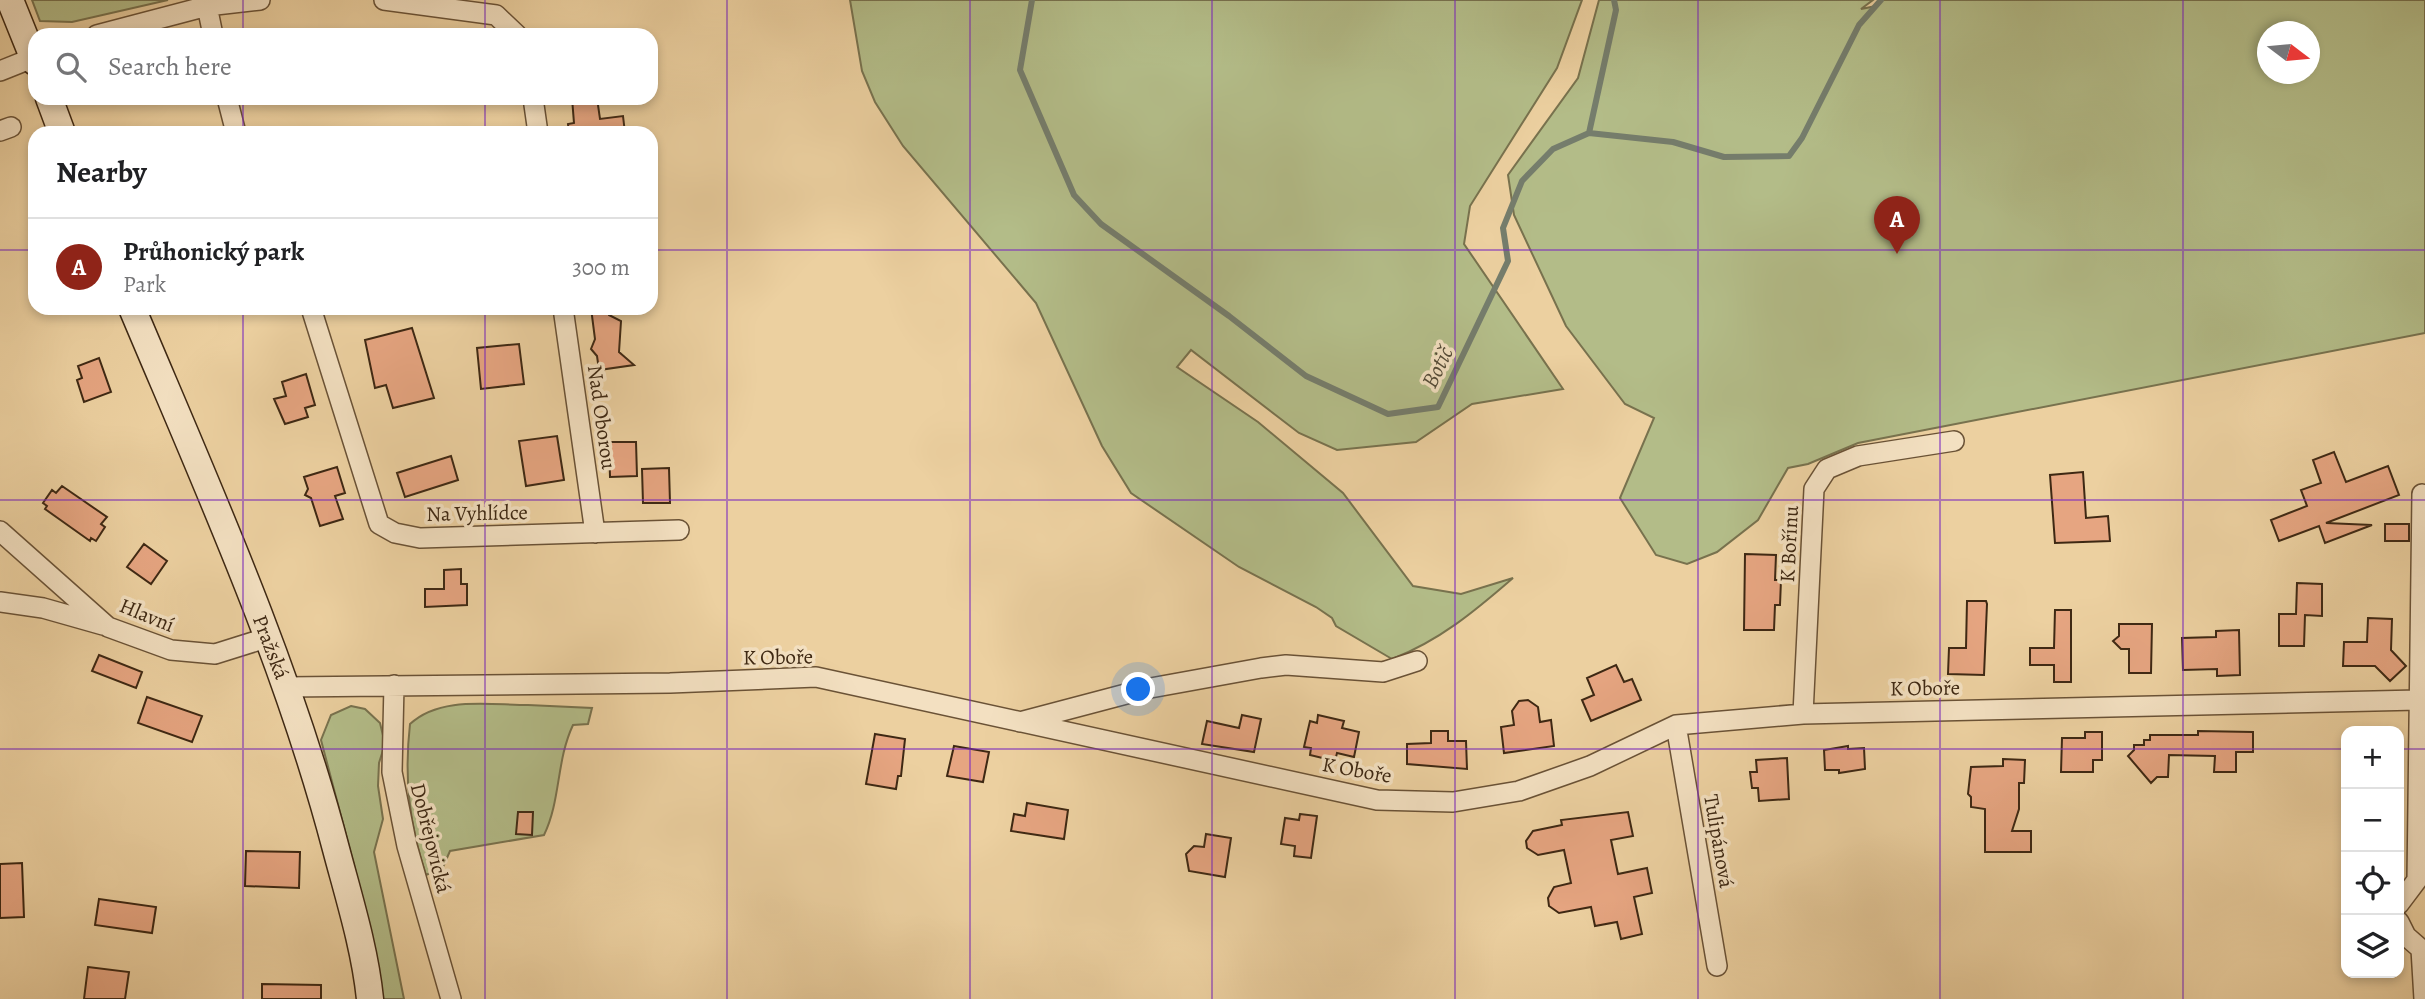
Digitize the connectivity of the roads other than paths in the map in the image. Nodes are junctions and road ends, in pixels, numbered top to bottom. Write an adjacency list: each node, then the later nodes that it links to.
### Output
1 (10, 0): 8 (main road)
2 (260, 0): 4 (street)
3 (384, 0): 7 (street)
4 (207, 6): 5 (street); 6 (street)
5 (124, 28)
6 (212, 28)
7 (510, 28)
8 (28, 44)
9 (28, 61): 10 (street)
10 (0, 71)
11 (52, 105): 14 (main road)
12 (229, 105): 15 (street)
13 (534, 105): 16 (street)
14 (59, 126)
15 (234, 126)
16 (537, 126)
17 (135, 315): 27 (main road, Pražská)
18 (313, 315): 24 (street, Na Vyhlídce)
19 (565, 315): 24 (street, Nad Oborou)
20 (1954, 441): 33 (street, K Bořínu)
21 (2422, 494): 28 (street)
22 (679, 530): 24 (street, Na Vyhlídce)
23 (0, 531): 26 (street, Hlavní)
24 (595, 533)
25 (0, 602): 26 (street)
26 (108, 627): 27 (street, Hlavní)
27 (267, 638): 31 (main road, Pražská)
28 (2423, 656): 32 (street)
29 (1417, 661): 34 (street)
30 (394, 685): 31 (street, K Oboře); 34 (street, K Oboře); 42 (street, Dobřejovická)
31 (286, 687): 41 (main road, Pražská)
32 (2418, 700): 33 (street, K Oboře); 36 (street)
33 (1803, 713): 35 (street, K Oboře)
34 (1017, 723): 35 (street, K Oboře)
35 (1675, 725): 40 (street, Tulipánová)
36 (2421, 884): 37 (street)
37 (2404, 899)
38 (2404, 932): 39 (street)
39 (2423, 946): 43 (street)
40 (1717, 966)
41 (370, 999)
42 (451, 999)
43 (2424, 999)

